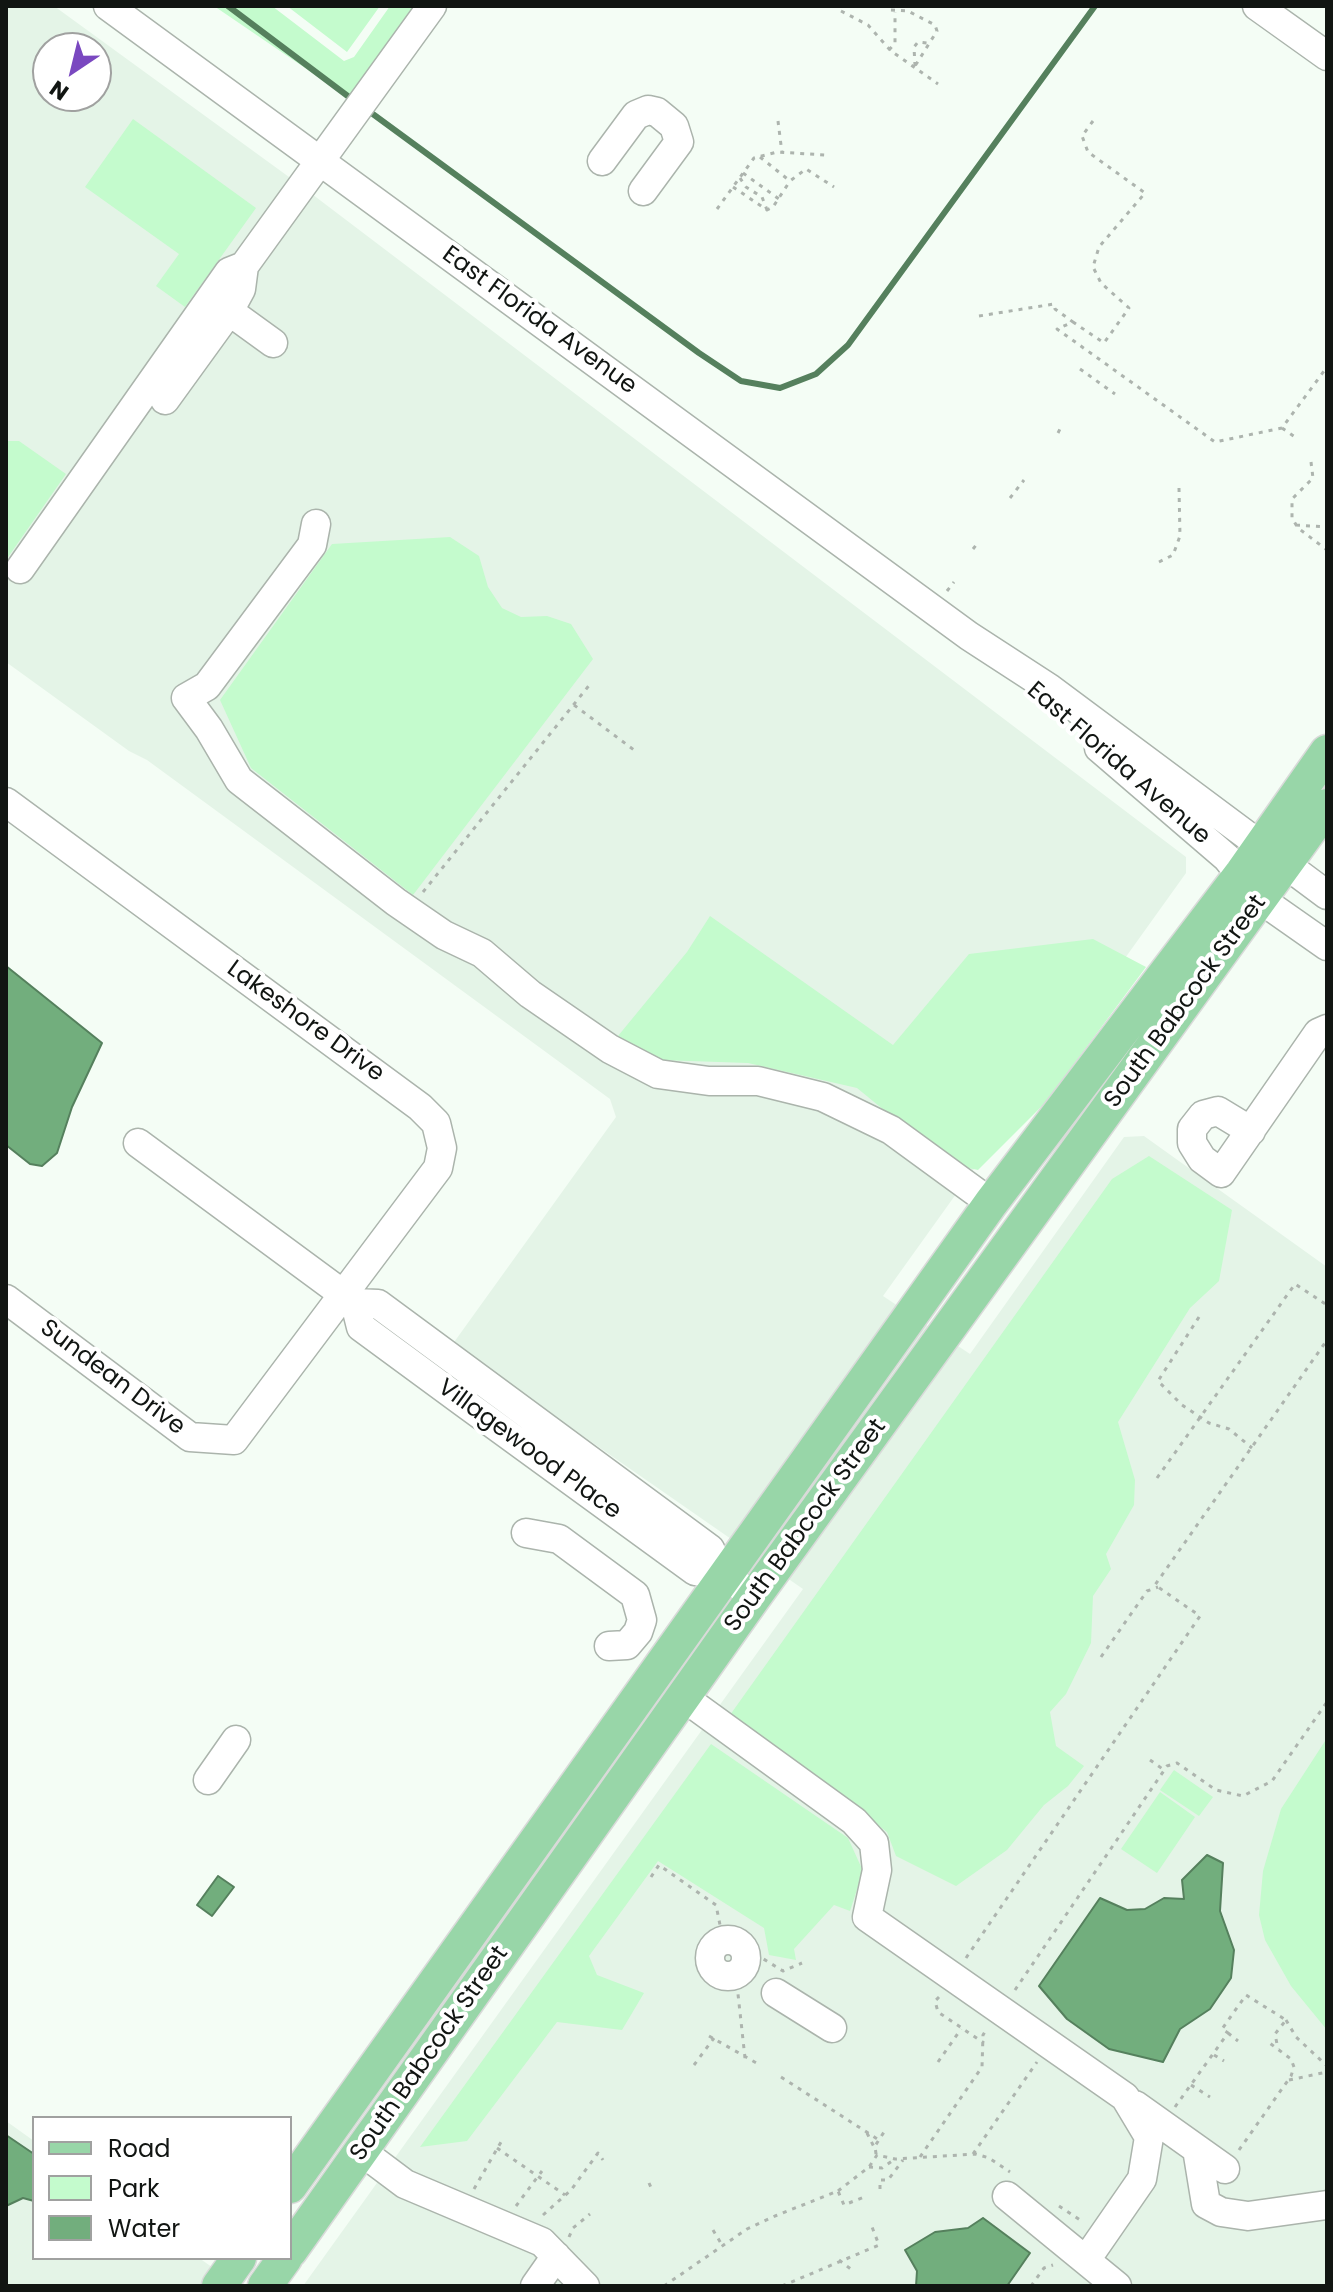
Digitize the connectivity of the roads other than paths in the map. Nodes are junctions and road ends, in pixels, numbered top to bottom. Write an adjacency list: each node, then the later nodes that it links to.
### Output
1 (108, 6): 5 (street, East Florida Avenue)
2 (432, 6): 5 (street)
3 (1257, 6): 4 (street)
4 (1327, 56)
5 (319, 160): 8 (street); 16 (street, East Florida Avenue)
6 (602, 161): 7 (street)
7 (643, 191)
8 (220, 304): 9 (street); 10 (street); 12 (street)
9 (273, 343)
10 (165, 400)
11 (316, 524): 22 (street)
12 (20, 569)
13 (1327, 752): 16 (main road, South Babcock Street)
14 (6, 802): 24 (street, Lakeshore Drive)
15 (1327, 806): 16 (main road, South Babcock Street)
16 (1261, 871): 17 (street); 18 (street); 22 (main road, South Babcock Street); 27 (main road, South Babcock Street)
17 (1327, 895)
18 (1327, 946)
19 (1327, 1029): 20 (street)
20 (1251, 1131)
21 (138, 1143): 24 (street, Villagewood Place)
22 (991, 1203): 26 (main road, South Babcock Street)
23 (6, 1299): 24 (street, Sundean Drive)
24 (350, 1300): 26 (street, Villagewood Place)
25 (526, 1533): 28 (street)
26 (724, 1574): 27 (street, Villagewood Place); 38 (main road, South Babcock Street)
27 (754, 1597): 29 (main road, South Babcock Street)
28 (609, 1646)
29 (683, 1697): 34 (street); 36 (main road, South Babcock Street)
30 (236, 1740): 31 (street)
31 (208, 1780)
32 (744, 1967): 33 (street)
33 (832, 2028)
34 (1125, 2097): 35 (street); 45 (street)
35 (1197, 2149): 37 (street); 40 (street)
36 (361, 2151): 41 (main road, South Babcock Street); 42 (street)
37 (1225, 2169)
38 (292, 2183)
39 (1010, 2185): 45 (street)
40 (1327, 2205)
41 (292, 2248)
42 (556, 2256): 48 (street); 49 (street)
43 (238, 2260): 46 (main road)
44 (284, 2260): 47 (main road)
45 (1086, 2260): 50 (street)
46 (219, 2286)
47 (265, 2286)
48 (535, 2286)
49 (585, 2286)
50 (1117, 2286)

